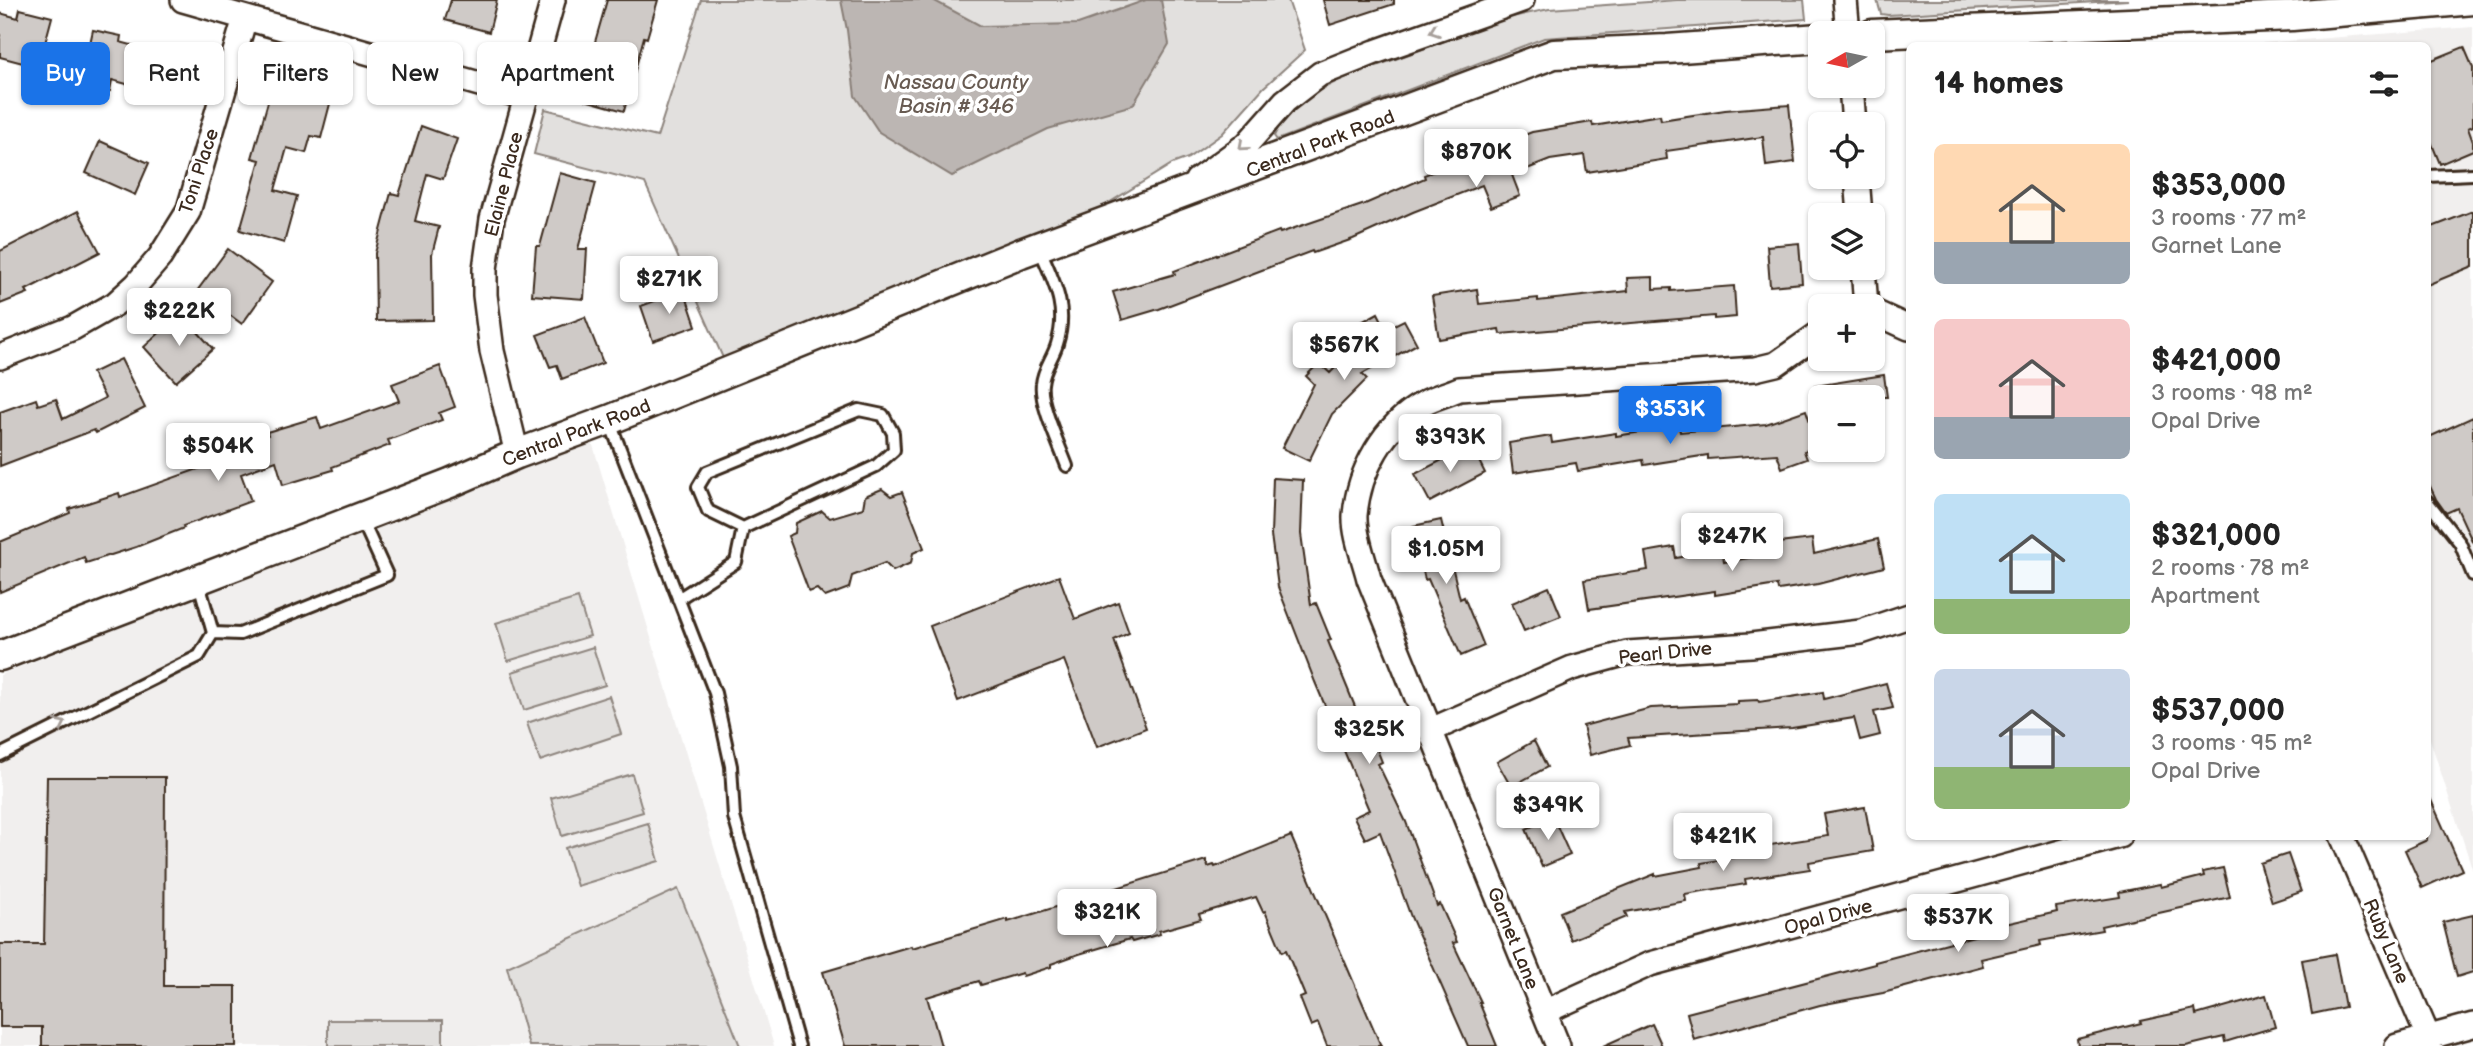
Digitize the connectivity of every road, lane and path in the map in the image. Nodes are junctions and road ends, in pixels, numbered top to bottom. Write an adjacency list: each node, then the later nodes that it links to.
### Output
1 (183, 0): 6 (street)
2 (552, 0): 10 (street, Elaine Place)
3 (1522, 0): 15 (street, Central Park Road, one-way to 15)
4 (1845, 0): 7 (street)
5 (2473, 0): 8 (street)
6 (245, 18): 11 (street); 20 (street, Toni Place)
7 (1847, 21)
8 (1885, 33)
9 (1808, 39): 15 (street, Central Park Road)
10 (540, 42)
11 (477, 83)
12 (523, 105): 22 (street, Elaine Place)
13 (2473, 174): 14 (lane)
14 (2431, 176)
15 (1150, 207): 16 (street, Central Park Road)
16 (1039, 247): 21 (street, Central Park Road); 23 (lane)
17 (1885, 318): 18 (street)
18 (1906, 327)
19 (1808, 341): 33 (street, Garnet Lane)
20 (0, 357)
21 (609, 420): 22 (street, Central Park Road); 29 (lane)
22 (517, 454): 25 (street, Central Park Road)
23 (1067, 466)
24 (2431, 506): 27 (lane)
25 (361, 517): 28 (street, Central Park Road); 31 (lane)
26 (743, 528): 26 (lane); 29 (lane)
27 (2473, 575)
28 (198, 580): 31 (lane); 32 (street, Central Park Road)
29 (678, 599): 40 (lane)
30 (1906, 617): 33 (street, Pearl Drive)
31 (214, 633): 34 (lane, one-way to 31)
32 (0, 656)
33 (1431, 730): 37 (street, Garnet Lane)
34 (0, 755)
35 (2104, 840): 37 (street, Opal Drive)
36 (2344, 840): 39 (street, Ruby Lane)
37 (1544, 1012): 41 (street, Garnet Lane)
38 (2473, 1026): 39 (street)
39 (2430, 1042): 42 (street)
40 (800, 1046)
41 (1558, 1046)
42 (2397, 1046)

